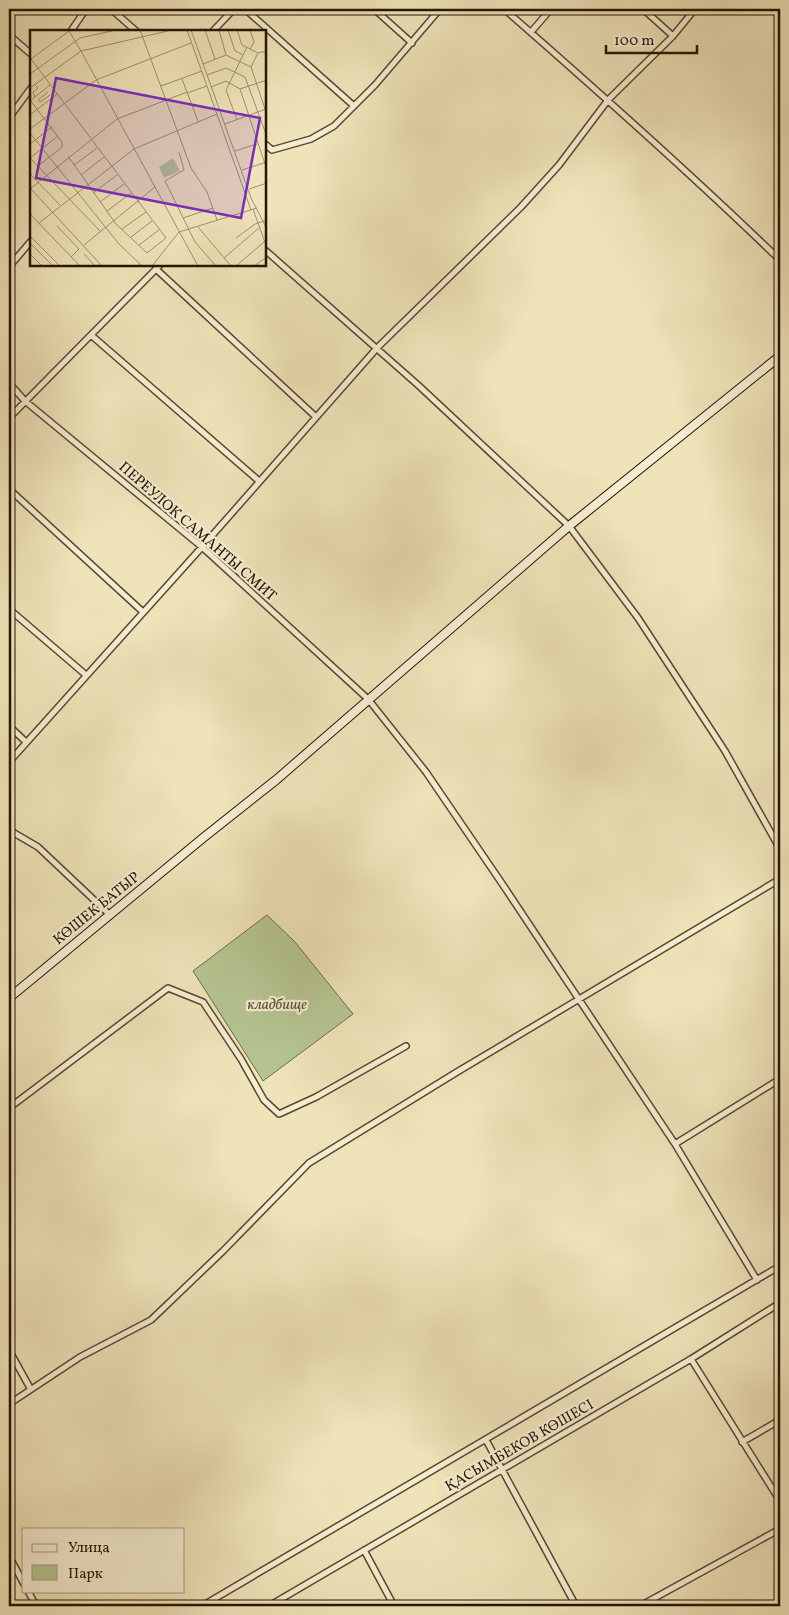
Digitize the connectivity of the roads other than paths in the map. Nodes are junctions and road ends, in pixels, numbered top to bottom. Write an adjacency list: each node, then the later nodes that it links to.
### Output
1 (86, 9): 11 (street)
2 (111, 9): 12 (street)
3 (234, 9): 13 (street)
4 (245, 9): 21 (street)
5 (374, 9): 17 (street)
6 (440, 9): 17 (street)
7 (504, 9): 14 (street)
8 (551, 9): 14 (street)
9 (643, 9): 16 (street)
10 (695, 9): 16 (street)
11 (72, 30)
12 (135, 30)
13 (214, 30)
14 (531, 32): 20 (street)
15 (9, 35): 18 (street)
16 (673, 36): 20 (street)
17 (412, 43): 21 (street)
18 (30, 53)
19 (30, 89): 22 (street)
20 (608, 100): 26 (street); 30 (street)
21 (354, 106): 23 (street)
22 (9, 118)
23 (266, 145)
24 (30, 242): 27 (street)
25 (266, 251): 30 (street)
26 (780, 260)
27 (9, 267)
28 (158, 267): 29 (street); 34 (street)
29 (91, 335): 33 (street); 36 (street)
30 (376, 348): 34 (street); 38 (street)
31 (780, 356): 38 (street, КӨШЕК БАТЫР)
32 (9, 383): 33 (street, ПЕРЕУЛОК САМАНТЫ СМИТ)
33 (25, 400): 35 (street); 39 (street, ПЕРЕУЛОК САМАНТЫ СМИТ)
34 (316, 417): 36 (street)
35 (9, 418)
36 (259, 481): 39 (street)
37 (9, 489): 41 (street)
38 (569, 526): 43 (street, КӨШЕК БАТЫР); 48 (street)
39 (202, 547): 41 (street); 43 (street, ПЕРЕУЛОК САМАНТЫ СМИТ)
40 (9, 609): 42 (street)
41 (143, 612): 42 (street)
42 (86, 675): 45 (street)
43 (368, 699): 50 (street, КӨШЕК БАТЫР); 52 (street, ПЕРЕУЛОК САМАНТЫ СМИТ)
44 (9, 726): 45 (street)
45 (26, 742): 46 (street)
46 (9, 762)
47 (9, 830): 50 (street)
48 (780, 849)
49 (780, 878): 52 (street)
50 (110, 915): 51 (street, КӨШЕК БАТЫР)
51 (9, 998)
52 (578, 999): 56 (street, ПЕРЕУЛОК САМАНТЫ СМИТ); 62 (street)
53 (406, 1046): 55 (street)
54 (780, 1079): 56 (street)
55 (9, 1108)
56 (675, 1144): 58 (street, ПЕРЕУЛОК САМАНТЫ СМИТ)
57 (780, 1266): 58 (street)
58 (757, 1280): 65 (street)
59 (780, 1303): 61 (street, ҚАСЫМБЕКОВ КӨШЕСІ)
60 (9, 1350): 62 (street)
61 (691, 1359): 66 (street); 67 (street, ҚАСЫМБЕКОВ КӨШЕСІ)
62 (30, 1388): 63 (street)
63 (9, 1404)
64 (780, 1420): 66 (street)
65 (486, 1440): 67 (street); 75 (street)
66 (742, 1442): 68 (street)
67 (502, 1469): 70 (street, ҚАСЫМБЕКОВ КӨШЕСІ); 78 (street)
68 (780, 1501)
69 (780, 1529): 79 (street)
70 (364, 1550): 76 (street, ҚАСЫМБЕКОВ КӨШЕСІ); 77 (street)
71 (9, 1556): 72 (street)
72 (22, 1580)
73 (29, 1592): 74 (street)
74 (36, 1606)
75 (202, 1606)
76 (270, 1606)
77 (394, 1606)
78 (576, 1606)
79 (640, 1606)

